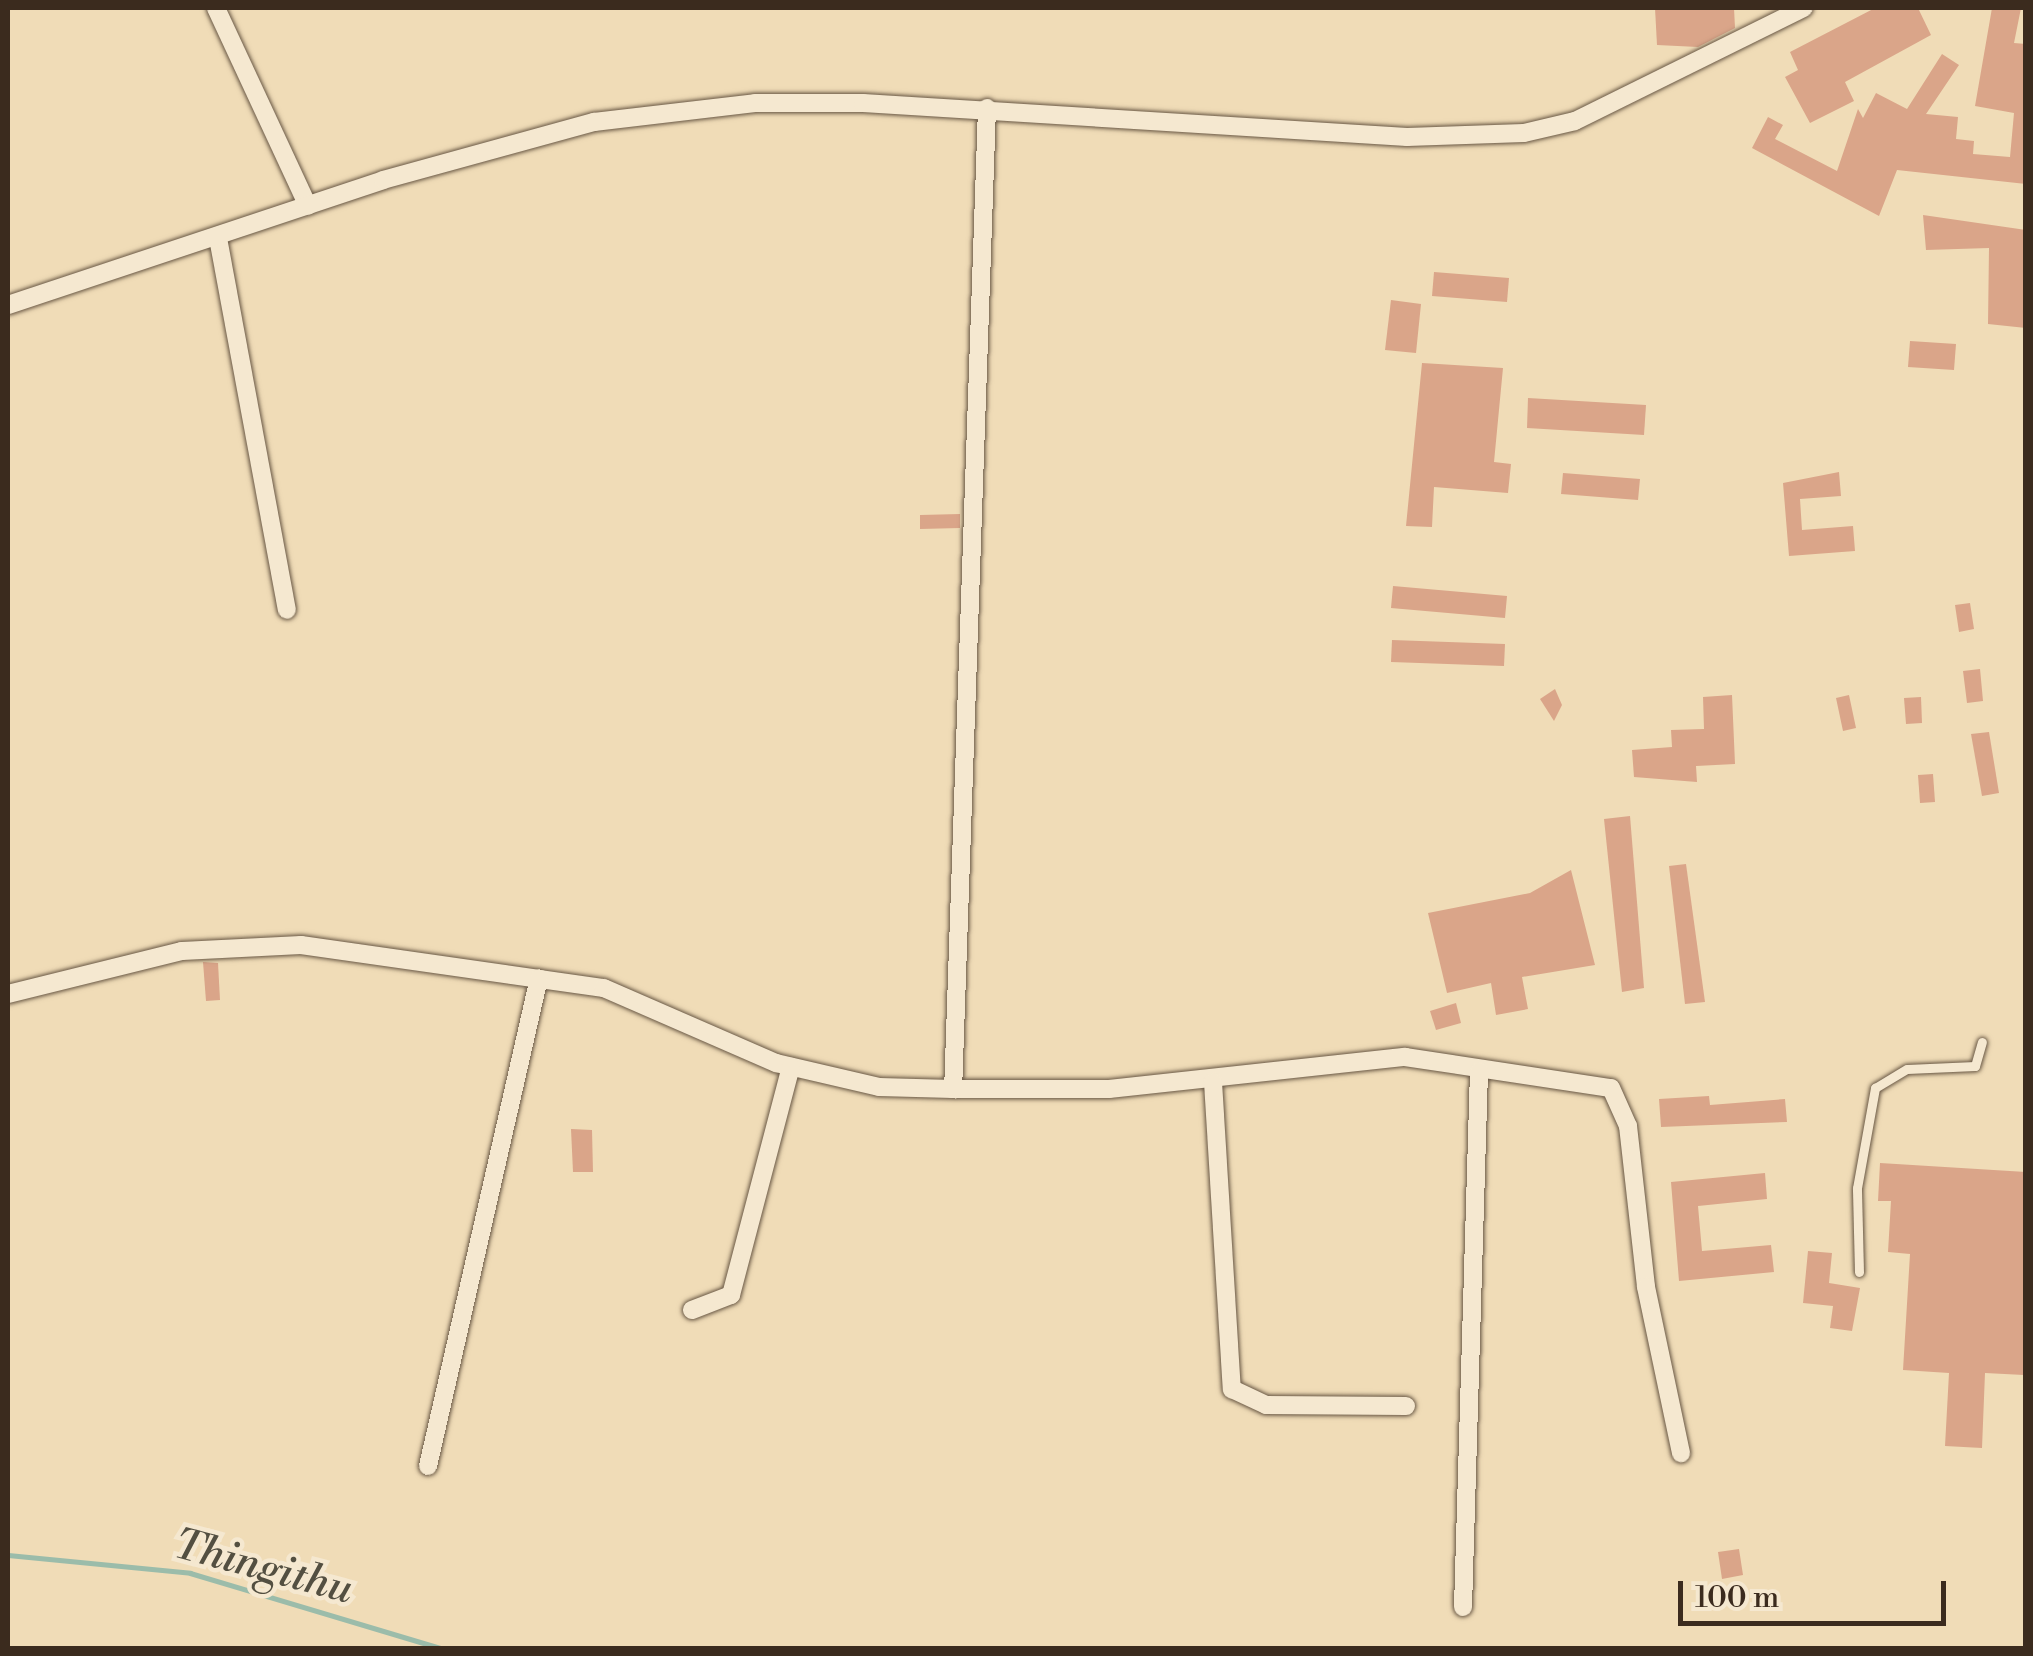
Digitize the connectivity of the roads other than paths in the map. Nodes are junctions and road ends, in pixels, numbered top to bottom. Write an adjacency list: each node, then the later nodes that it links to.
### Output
1 (216, 8): 4 (street)
2 (1804, 8): 3 (street)
3 (987, 108): 4 (street); 14 (street)
4 (308, 206): 5 (street)
5 (218, 238): 6 (street); 7 (street)
6 (8, 306)
7 (287, 610)
8 (539, 978): 9 (street); 11 (street); 19 (street)
9 (8, 994)
10 (1982, 1042): 15 (lane)
11 (791, 1068): 14 (street); 16 (street)
12 (1479, 1071): 13 (street); 18 (street); 20 (street)
13 (1213, 1082): 14 (street); 17 (street)
14 (952, 1090)
15 (1859, 1272)
16 (692, 1310)
17 (1406, 1406)
18 (1682, 1453)
19 (428, 1466)
20 (1463, 1607)

